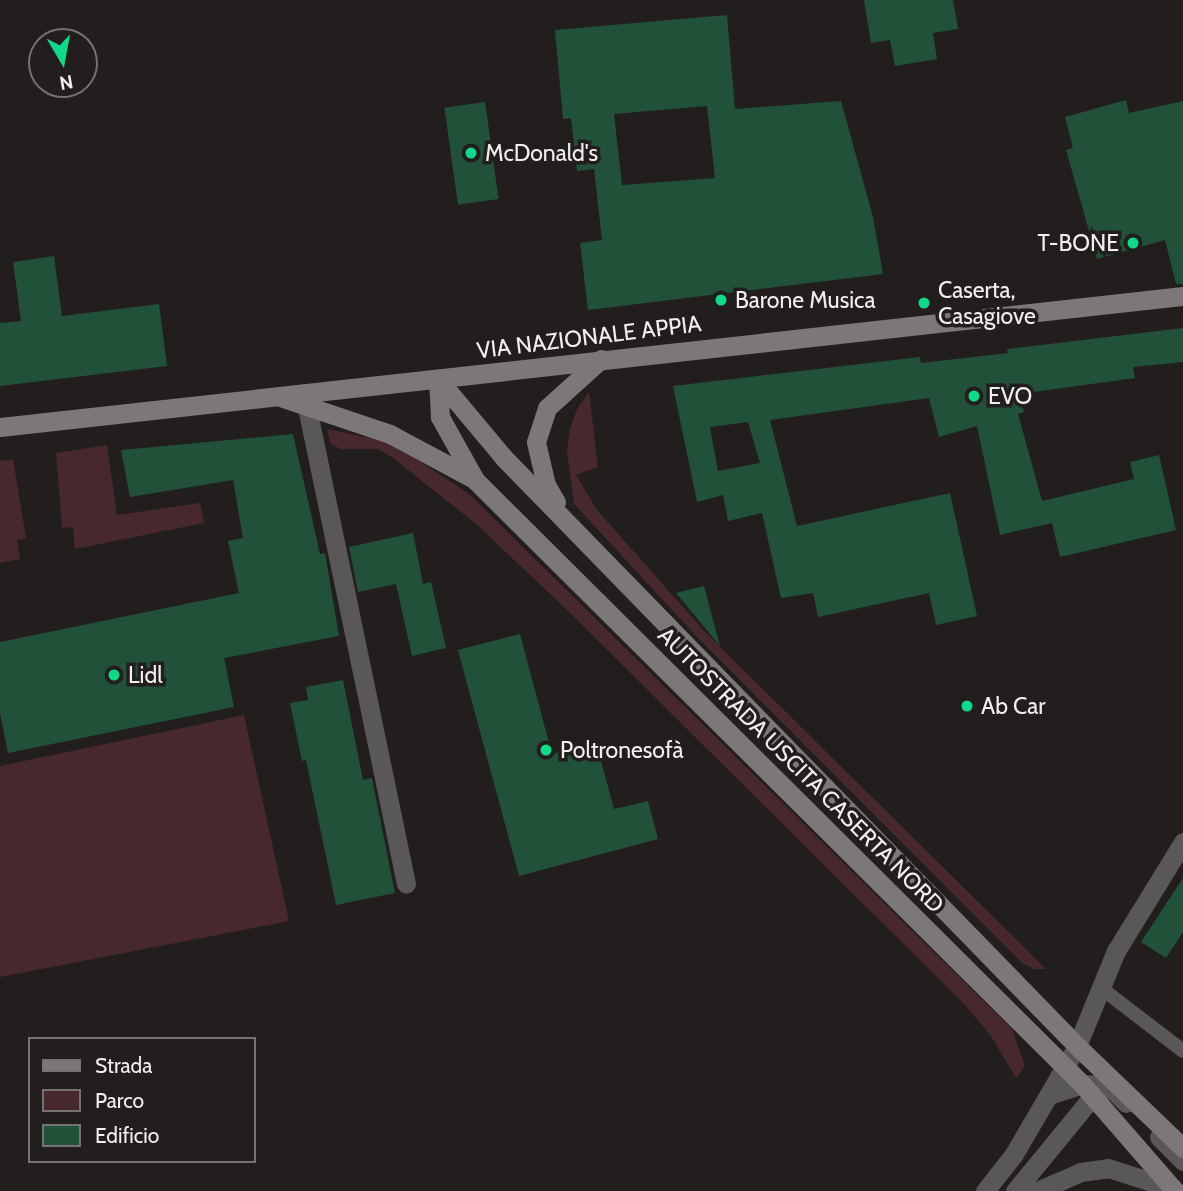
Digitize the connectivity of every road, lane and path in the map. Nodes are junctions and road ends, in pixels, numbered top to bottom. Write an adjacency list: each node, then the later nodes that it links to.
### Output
1 (1183, 296): 2 (main road, VIA NAZIONALE APPIA)
2 (601, 359): 3 (main road, VIA NAZIONALE APPIA); 7 (main road)
3 (438, 379): 4 (main road, VIA NAZIONALE APPIA); 6 (main road); 7 (main road, AUTOSTRADA USCITA CASERTA NORD)
4 (305, 399): 5 (main road, VIA NAZIONALE APPIA); 6 (main road); 9 (street)
5 (0, 427)
6 (475, 480): 13 (main road, AUTOSTRADA USCITA CASERTA NORD)
7 (566, 522): 11 (main road, AUTOSTRADA USCITA CASERTA NORD)
8 (1183, 842): 10 (street)
9 (406, 884)
10 (1101, 988): 11 (street); 12 (lane)
11 (1077, 1046): 13 (street); 14 (main road, AUTOSTRADA USCITA CASERTA NORD)
12 (1183, 1051)
13 (1065, 1068): 14 (main road, AUTOSTRADA USCITA CASERTA NORD); 15 (street)
14 (1097, 1085): 15 (street); 16 (main road, AUTOSTRADA USCITA CASERTA NORD); 18 (street); 19 (street); 20 (main road, AUTOSTRADA USCITA CASERTA NORD)
15 (1049, 1095): 17 (street)
16 (1183, 1148)
17 (1014, 1154): 19 (street); 21 (street)
18 (1183, 1161)
19 (1033, 1169): 22 (street)
20 (1174, 1190): 23 (street, AUTOSTRADA USCITA CASERTA NORD)
21 (985, 1191)
22 (1015, 1191)
23 (1037, 1191)

